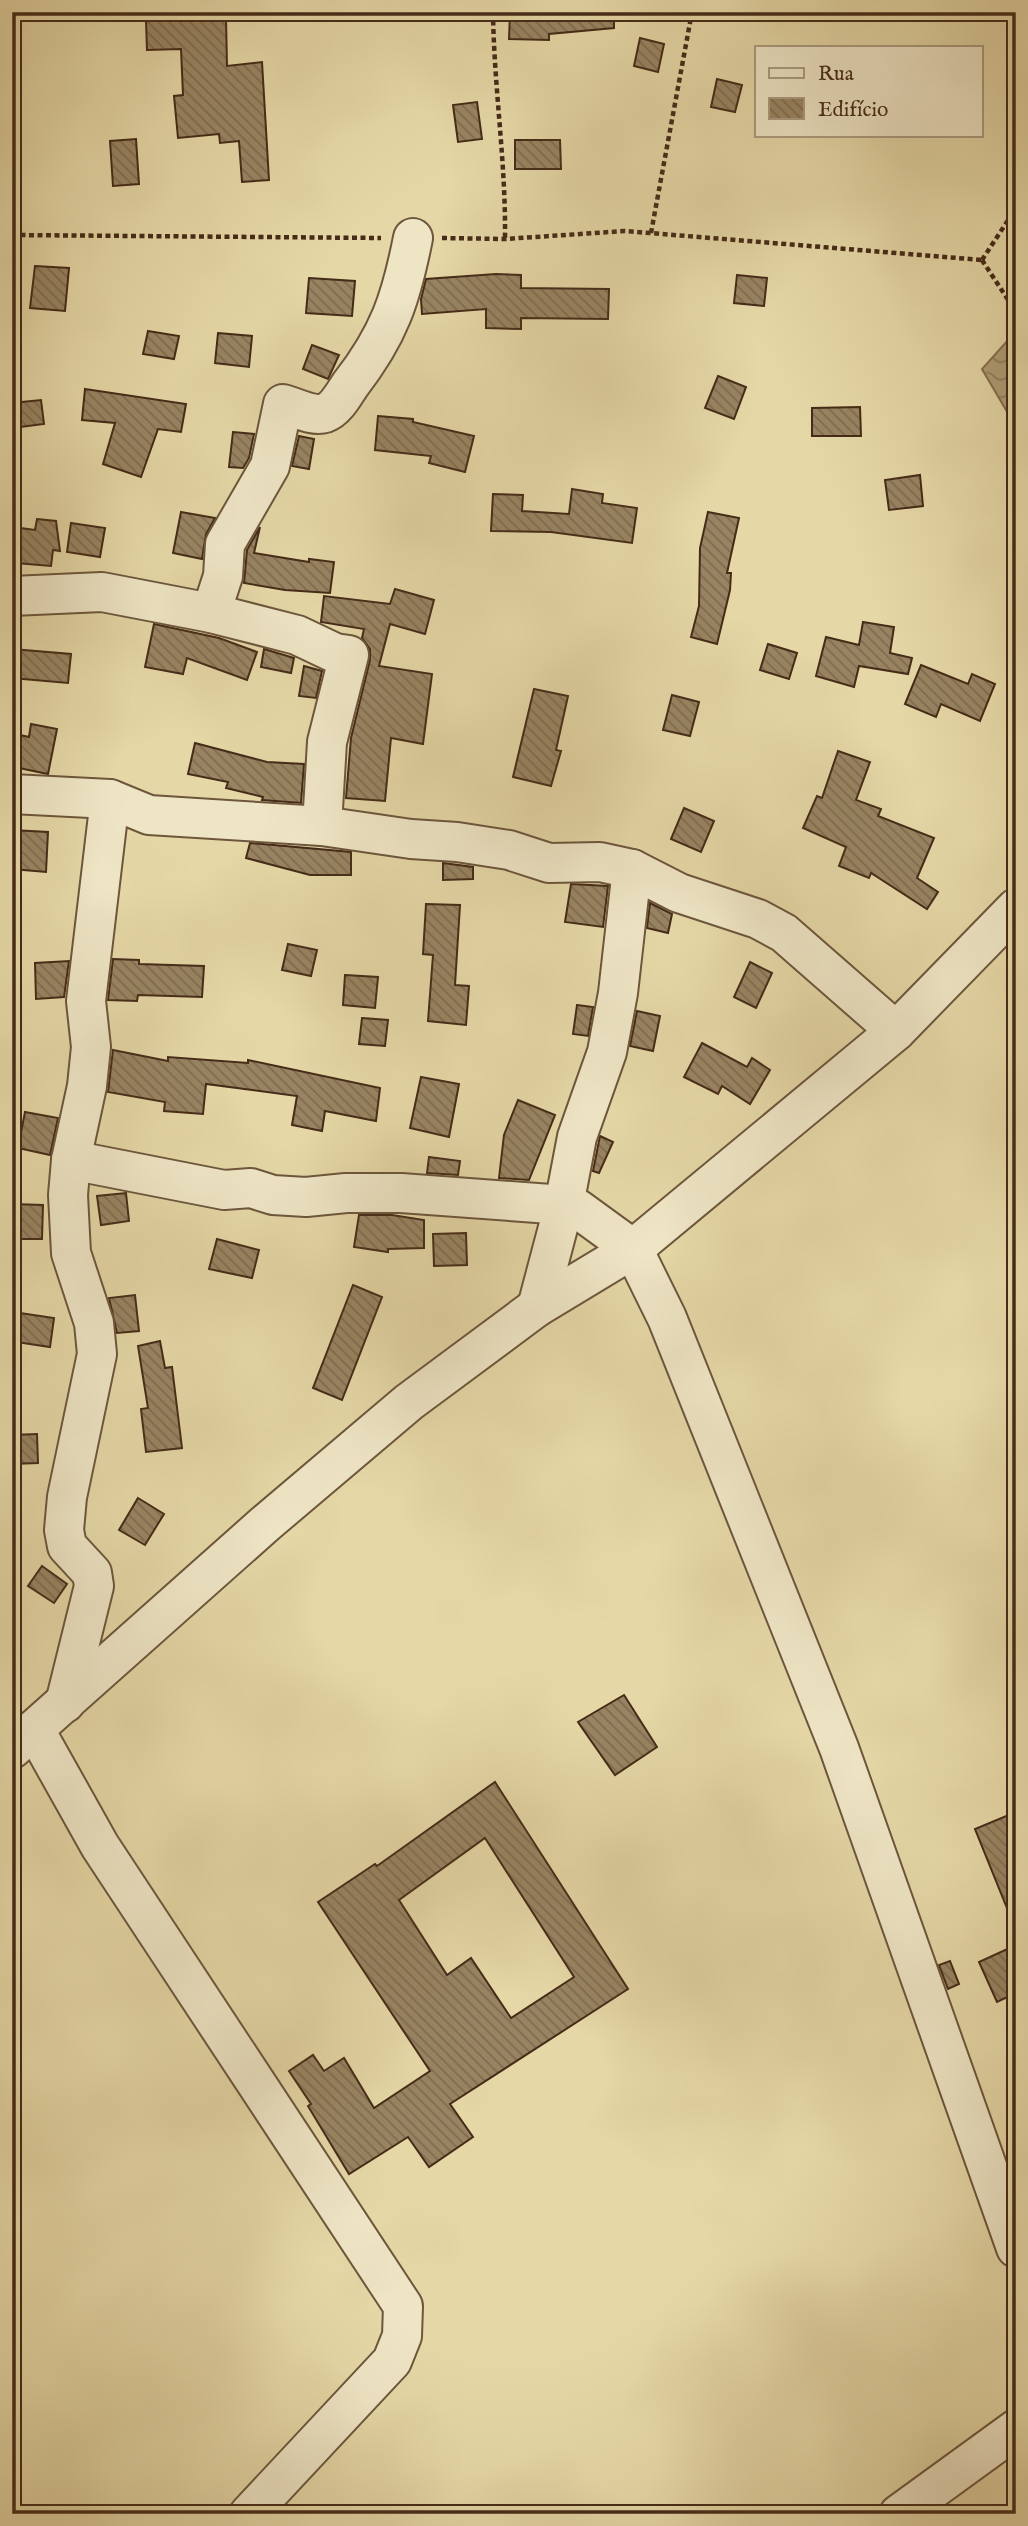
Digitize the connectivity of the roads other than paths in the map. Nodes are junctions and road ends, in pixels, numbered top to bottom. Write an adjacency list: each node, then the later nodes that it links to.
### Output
1 (413, 239): 3 (street)
2 (12, 596): 3 (street)
3 (211, 612): 6 (street)
4 (12, 794): 5 (street)
5 (110, 799): 6 (street); 10 (street)
6 (322, 826): 7 (street)
7 (632, 869): 9 (street); 11 (street)
8 (1016, 908): 9 (street)
9 (896, 1031): 12 (street)
10 (71, 1160): 11 (street); 14 (street)
11 (564, 1205): 12 (street); 13 (street)
12 (633, 1249): 13 (street); 16 (street)
13 (537, 1307): 14 (street)
14 (65, 1703): 15 (street)
15 (24, 1740): 19 (street)
16 (1016, 2248)
17 (1016, 2428): 18 (street)
18 (908, 2513)
19 (249, 2514)

